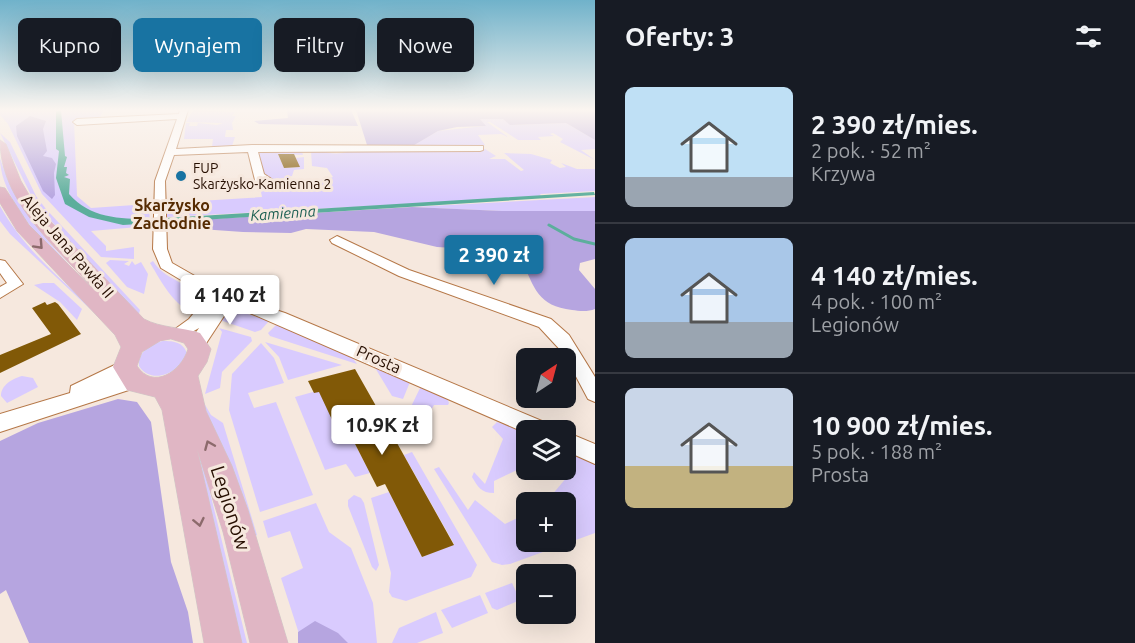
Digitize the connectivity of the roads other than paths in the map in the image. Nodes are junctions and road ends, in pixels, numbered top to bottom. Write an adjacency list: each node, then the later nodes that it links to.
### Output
1 (174, 140): 5 (street)
2 (0, 144): 12 (main road, Aleja Jana Pawła II)
3 (252, 148): 4 (street); 5 (street); 6 (street)
4 (480, 148)
5 (170, 152): 11 (street)
6 (259, 176)
7 (0, 191): 14 (main road, Aleja Jana Pawła II, one-way to 14)
8 (337, 240): 16 (street)
9 (0, 264): 10 (street)
10 (6, 291)
11 (212, 302): 13 (street); 17 (street, Prosta)
12 (155, 334): 13 (main road); 14 (main road)
13 (188, 338): 15 (main road)
14 (130, 365): 15 (main road); 18 (street)
15 (174, 381): 21 (main road, Legionów, one-way to 21); 22 (main road, Legionów, one-way to 15)
16 (595, 394)
17 (519, 420)
18 (3, 421)
19 (576, 445): 20 (street)
20 (595, 454)
21 (223, 643)
22 (269, 643)

